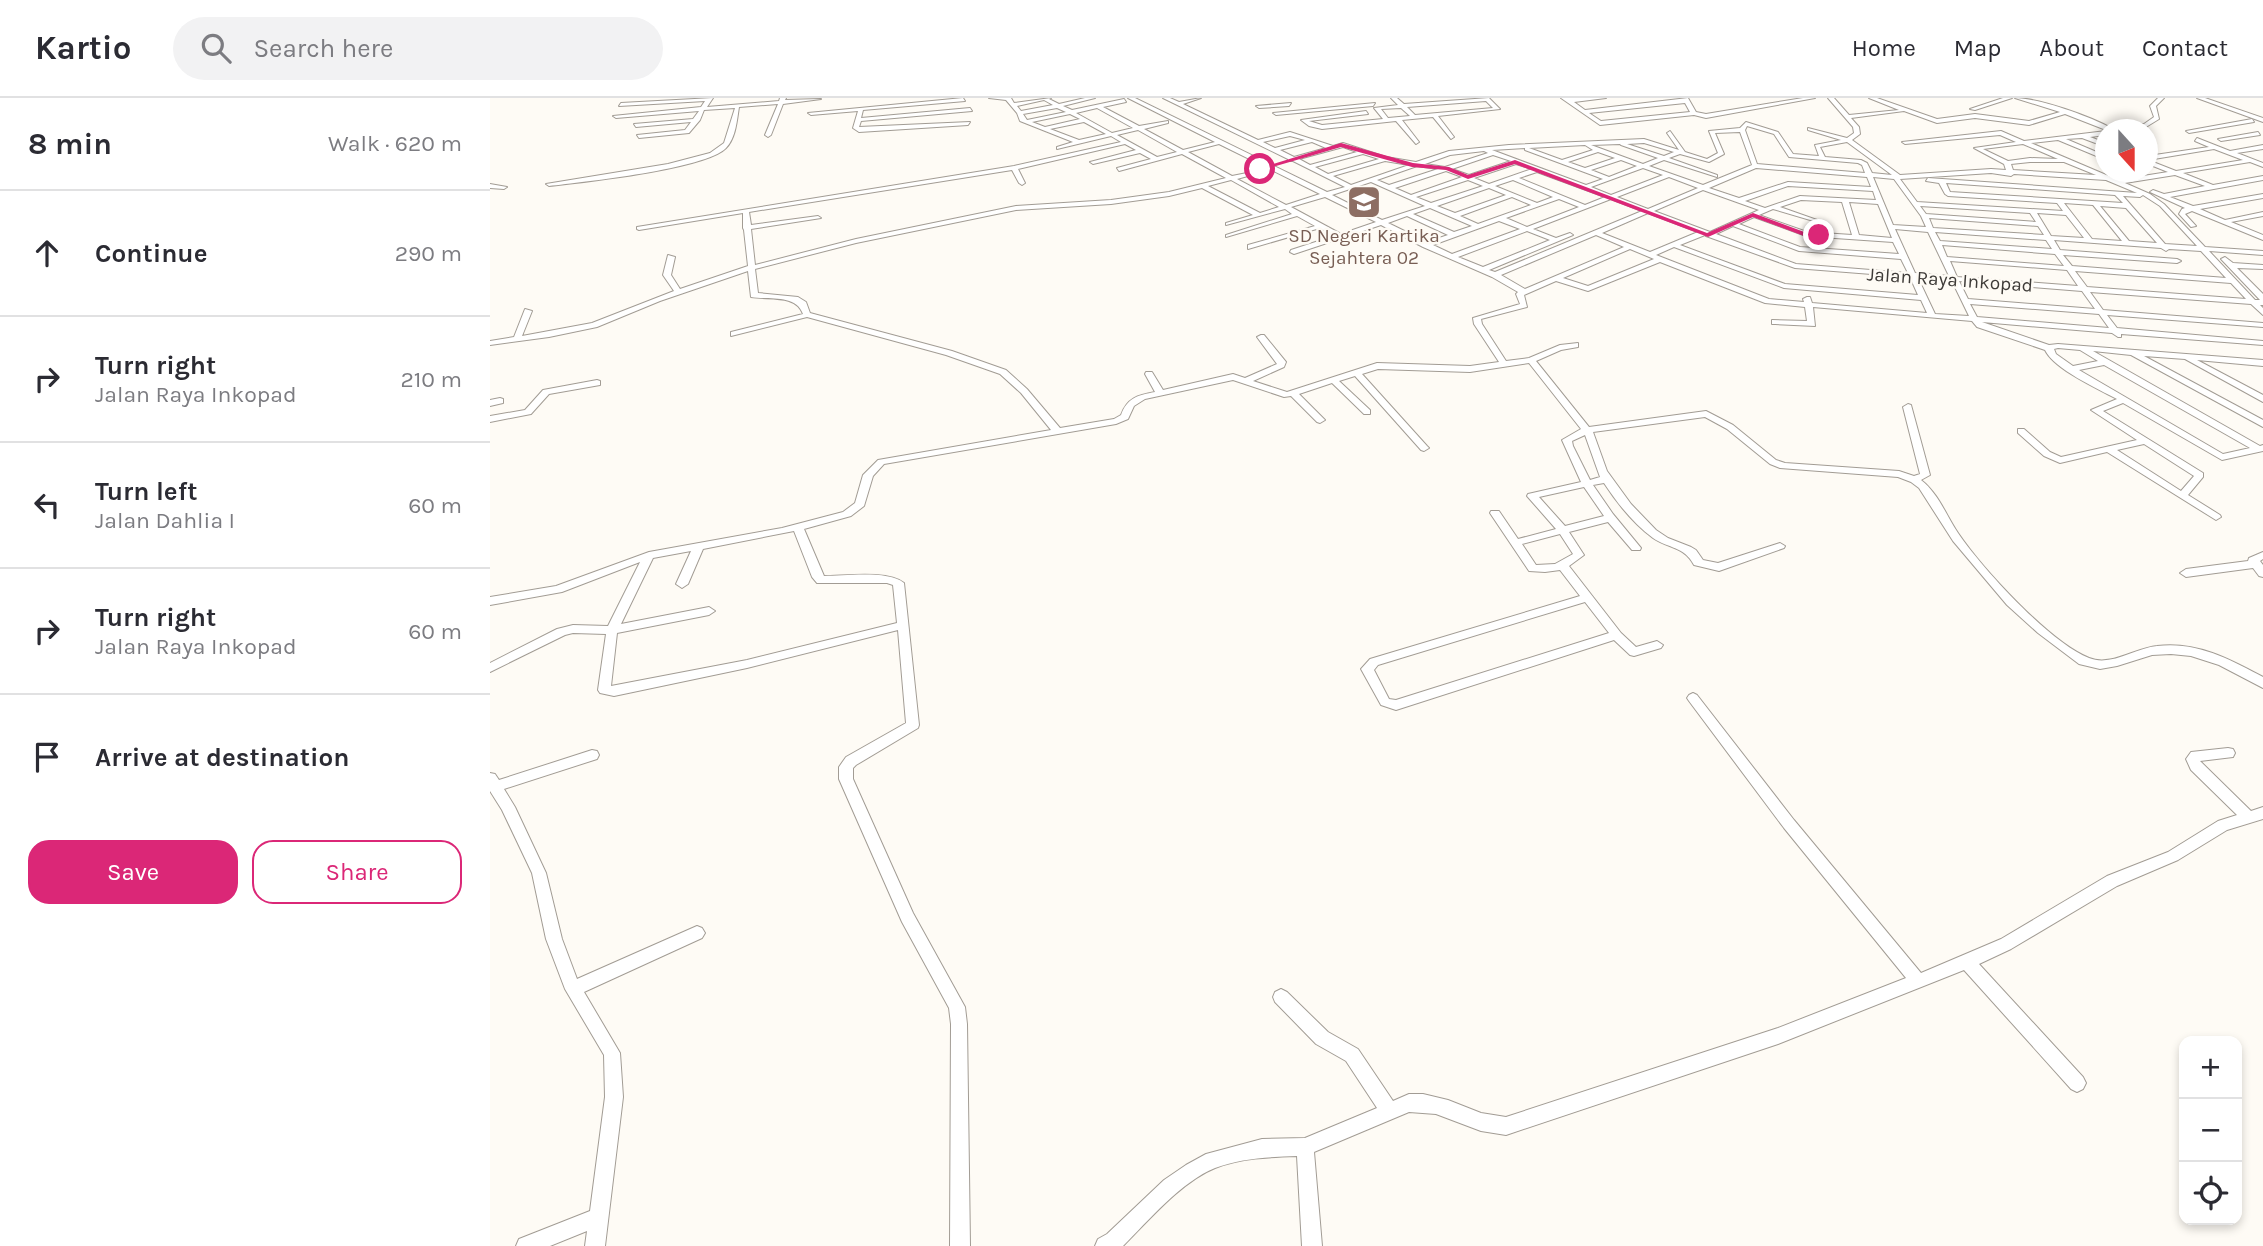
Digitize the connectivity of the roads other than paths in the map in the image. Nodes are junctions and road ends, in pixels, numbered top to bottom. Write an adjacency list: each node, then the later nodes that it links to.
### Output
1 (710, 98): 32 (street); 41 (street)
2 (740, 98): 34 (street)
3 (747, 98): 34 (street)
4 (818, 98): 24 (street); 42 (street)
5 (992, 98): 6 (street)
6 (1007, 98): 33 (street)
7 (1047, 98): 33 (street); 35 (street)
8 (1092, 98): 35 (street)
9 (1166, 98): 31 (street)
10 (1198, 98): 31 (street)
11 (1352, 98): 37 (street)
12 (1367, 98): 39 (street)
13 (1394, 98): 38 (street)
14 (1486, 98): 38 (street); 54 (street)
15 (1603, 98): 26 (street)
16 (1812, 98): 40 (street)
17 (1831, 98): 58 (street)
18 (1872, 98): 45 (street)
19 (2009, 98): 43 (street)
20 (2018, 98): 30 (street)
21 (2161, 98): 62 (street)
22 (2200, 98): 67 (street)
23 (1124, 99): 36 (street); 60 (street); 71 (street)
24 (782, 100): 34 (street); 92 (street)
25 (962, 100): 42 (street)
26 (1567, 100): 47 (street)
27 (1686, 100): 47 (street); 53 (street)
28 (1754, 100): 40 (street)
29 (2051, 100): 30 (street)
30 (2038, 103): 49 (street)
31 (1178, 104): 51 (street)
32 (621, 105)
33 (1014, 105): 50 (street)
34 (738, 106): 41 (street); 188 (street)
35 (1058, 106): 46 (street); 50 (street)
36 (1097, 106): 46 (street); 82 (street)
37 (1259, 106)
38 (1403, 106): 39 (street); 57 (street)
39 (1377, 108): 52 (street); 66 (street); 72 (street)
40 (1762, 108): 48 (street)
41 (703, 109): 56 (street); 63 (street)
42 (861, 109): 64 (street)
43 (1973, 109)
44 (970, 110): 64 (street)
45 (1905, 110): 55 (street); 58 (street)
46 (1071, 112): 65 (street); 70 (street)
47 (1585, 112): 53 (street)
48 (1735, 112): 53 (street); 80 (street)
49 (2066, 112): 68 (street); 76 (street)
50 (1020, 113): 70 (street)
51 (1197, 113): 60 (street); 98 (street)
52 (1276, 113)
53 (1694, 113)
54 (1434, 115): 57 (street); 100 (street)
55 (1918, 115): 59 (street); 68 (street)
56 (616, 116)
57 (1414, 117): 61 (street)
58 (1847, 117): 105 (street)
59 (1898, 118)
60 (1173, 119): 117 (street)
61 (1398, 119): 66 (street); 112 (street)
62 (2155, 119)
63 (697, 120): 77 (street); 88 (street)
64 (857, 120): 74 (street)
65 (1084, 120): 79 (street); 81 (street)
66 (1387, 120): 72 (street)
67 (2263, 120)
68 (1952, 121): 73 (street)
69 (2252, 121): 75 (street)
70 (1027, 122): 81 (street)
71 (1166, 122): 82 (street); 117 (street)
72 (1369, 122): 83 (street)
73 (1980, 122)
74 (968, 123)
75 (2241, 123): 87 (street); 99 (street)
76 (2095, 124)
77 (636, 125)
78 (2008, 125): 86 (street)
79 (1097, 127): 85 (street); 94 (street)
80 (1744, 127): 146 (street); 149 (street); 155 (street)
81 (1046, 128): 93 (street)
82 (1138, 128): 94 (street); 130 (street)
83 (1375, 128)
84 (1810, 129): 105 (street)
85 (1086, 130)
86 (2019, 130)
87 (2189, 131)
88 (687, 132): 97 (street); 116 (street)
89 (1075, 132): 93 (street)
90 (1670, 133): 132 (street)
91 (2095, 133): 96 (street)
92 (768, 135)
93 (1065, 135): 109 (street)
94 (1110, 135): 109 (street); 110 (street)
95 (2030, 135): 106 (street)
96 (2079, 135): 101 (street); 108 (street)
97 (639, 136)
98 (1244, 136): 111 (street); 117 (street)
99 (2261, 136): 103 (street)
100 (1451, 137)
101 (2056, 138): 106 (street); 138 (street)
102 (1955, 139): 114 (street); 115 (street); 125 (street)
103 (2221, 139)
104 (1312, 140): 111 (street); 124 (street); 127 (street)
105 (1848, 140): 146 (street); 177 (street)
106 (2041, 140): 115 (street)
107 (2197, 140): 122 (street)
108 (2095, 141)
109 (1079, 142): 123 (street)
110 (1124, 142): 129 (street); 162 (street)
111 (1257, 142): 127 (street)
112 (1416, 142)
113 (1616, 142): 118 (street); 132 (street); 145 (street)
114 (1905, 142)
115 (2024, 142): 125 (street); 133 (street)
116 (680, 143)
117 (1215, 144): 130 (street); 163 (street); 163 (street)
118 (1584, 145): 120 (street); 128 (street)
119 (1520, 146): 120 (street); 126 (street); 136 (street)
120 (1563, 146): 136 (street)
121 (2263, 146): 134 (street)
122 (2216, 147): 134 (street); 139 (street)
123 (1059, 148)
124 (1332, 148): 131 (street); 143 (street)
125 (1977, 148): 147 (street)
126 (1483, 149): 135 (street, Jalan Raya Inkopad); 157 (street)
127 (1274, 150): 143 (street)
128 (1599, 150): 141 (street); 153 (street)
129 (1140, 151): 142 (street); 151 (street)
130 (1183, 152): 142 (street); 179 (street)
131 (1362, 152): 144 (street); 161 (street)
132 (1681, 152): 145 (street); 149 (street)
133 (2047, 152): 147 (street); 150 (street)
134 (2231, 152): 148 (street)
135 (1493, 153): 152 (street, Jalan Raya Inkopad); 165 (street)
136 (1538, 153): 153 (street)
137 (2158, 153): 139 (street)
138 (2095, 154)
139 (2163, 155): 140 (street)
140 (2158, 157)
141 (1620, 158): 160 (street); 167 (street)
142 (1156, 159): 164 (street)
143 (1293, 159): 161 (street); 163 (street)
144 (1385, 159): 157 (street); 173 (street)
145 (1666, 159): 160 (street); 174 (street)
146 (1823, 159): 171 (street)
147 (1998, 159): 154 (street)
148 (2252, 160): 156 (street); 170 (street)
149 (1707, 161): 158 (street)
150 (2070, 161): 154 (street); 169 (street)
151 (1093, 162)
152 (1515, 162): 166 (street, Jalan Raya Inkopad); 176 (street)
153 (1562, 162): 167 (street)
154 (2007, 163): 168 (street)
155 (1754, 164): 171 (street); 174 (street); 192 (street)
156 (2263, 164)
157 (1412, 165): 165 (street); 183 (street)
158 (1719, 165)
159 (2158, 165): 170 (street)
160 (1645, 166): 172 (street); 182 (street)
161 (1310, 167): 173 (street)
162 (1014, 168): 186 (street); 228 (street)
163 (1263, 168): 179 (street); 206 (street)
164 (1119, 169)
165 (1447, 169): 176 (street); 198 (street)
166 (1536, 170): 180 (street); 199 (street, Jalan Raya Inkopad)
167 (1585, 170): 182 (street)
168 (2009, 172): 177 (street); 178 (street); 196 (street)
169 (2095, 172)
170 (2176, 173): 175 (street); 197 (street)
171 (1869, 174): 177 (street); 200 (street)
172 (1670, 175): 189 (street); 210 (street)
173 (1327, 176): 195 (street)
174 (1715, 176): 189 (street)
175 (2158, 176)
176 (1468, 177): 191 (street); 208 (street)
177 (1898, 177): 184 (street); 216 (street)
178 (2095, 177)
179 (1232, 178): 194 (street); 223 (street)
180 (1513, 178): 191 (street); 209 (street)
181 (2263, 178): 187 (street)
182 (1609, 179): 199 (street)
183 (1371, 180): 195 (street); 198 (street)
184 (1942, 182): 196 (street); 202 (street)
185 (2122, 182): 204 (street); 207 (street)
186 (1022, 183)
187 (2233, 183): 197 (street); 205 (street)
188 (549, 184)
189 (1695, 184): 192 (street); 224 (street)
190 (490, 186): 193 (street)
191 (1490, 186): 203 (street); 219 (street)
192 (1704, 186): 212 (street); 229 (street)
193 (504, 187)
194 (1205, 187): 235 (street); 292 (street)
195 (1351, 187): 206 (street)
196 (2019, 187): 201 (street); 211 (street)
197 (2212, 187): 207 (street)
198 (1388, 188): 208 (street)
199 (1584, 188): 210 (street, Jalan Raya Inkopad)
200 (1875, 190): 212 (street); 215 (street)
201 (2117, 193): 204 (street); 222 (street)
202 (1948, 194): 211 (street); 221 (street)
203 (1513, 195): 218 (street); 237 (street)
204 (2148, 195): 277 (street)
205 (2263, 195): 226 (street)
206 (1321, 196): 223 (street); 243 (street); 251 (street)
207 (2162, 196): 226 (street)
208 (1410, 197): 219 (street)
209 (1559, 197): 218 (street); 220 (street)
210 (1608, 197): 220 (street); 224 (street, Jalan Raya Inkopad)
211 (2025, 199): 214 (street)
212 (1740, 200): 225 (street)
213 (1845, 200): 215 (street); 227 (street); 264 (street, Jalan Raya Inkopad)
214 (2059, 201): 217 (street); 233 (street)
215 (1882, 202): 252 (street)
216 (1916, 204): 221 (street); 238 (street)
217 (2095, 204): 222 (street); 271 (street)
218 (1537, 205): 241 (street)
219 (1433, 206): 232 (street); 237 (street)
220 (1583, 206): 255 (street)
221 (1954, 206): 230 (street)
222 (2130, 206): 274 (street)
223 (1286, 207): 231 (street); 235 (street)
224 (1637, 208): 229 (street, Jalan Raya Inkopad); 267 (street)
225 (1769, 208): 227 (street); 227 (street); 236 (street)
226 (2192, 208): 244 (street); 278 (street)
227 (1812, 209): 261 (street)
228 (746, 211): 253 (street); 254 (street)
229 (1647, 211): 258 (street); 259 (street, Jalan Raya Inkopad)
230 (2033, 212): 233 (street); 248 (street)
231 (1298, 214): 249 (street); 256 (street)
232 (1408, 214): 243 (street); 260 (street)
233 (2068, 214): 269 (street)
234 (2263, 214): 239 (street)
235 (1259, 215): 242 (street)
236 (1753, 215): 247 (street); 261 (street, Jalan Raya Inkopad)
237 (1454, 216): 250 (street)
238 (1924, 216): 248 (street); 257 (street)
239 (2248, 217): 244 (street); 245 (street)
240 (818, 218): 254 (street)
241 (1500, 219): 250 (street); 255 (street)
242 (1237, 222): 246 (street); 256 (street)
243 (1382, 223): 251 (street); 272 (street)
244 (2226, 223): 266 (street); 281 (street)
245 (2263, 223)
246 (1228, 224)
247 (1733, 224): 259 (street); 286 (street, Jalan Raya Inkopad)
248 (2039, 224): 265 (street)
249 (1321, 226): 263 (street); 275 (street)
250 (1478, 226): 260 (street)
251 (1372, 227): 263 (street); 284 (street)
252 (1892, 227): 257 (street); 268 (street)
253 (639, 228)
254 (746, 228): 292 (street)
255 (1526, 228): 267 (street); 285 (street)
256 (1251, 229): 262 (street)
257 (1929, 229): 265 (street); 270 (street)
258 (1595, 232): 276 (street); 295 (street)
259 (1705, 234): 273 (street); 296 (street, Jalan Raya Inkopad)
260 (1454, 235): 272 (street)
261 (1819, 235): 264 (street, Jalan Raya Inkopad)
262 (1228, 236)
263 (1341, 237): 279 (street)
264 (1856, 238): 268 (street, Jalan Raya Inkopad)
265 (2048, 238): 269 (street); 280 (street)
266 (2263, 238)
267 (1555, 240): 294 (street)
268 (1896, 240): 286 (street)
269 (2090, 241): 271 (street)
270 (1937, 243): 280 (street); 288 (street)
271 (2127, 243): 274 (street)
272 (1426, 245): 285 (street)
273 (1674, 245): 282 (street); 303 (street)
274 (2164, 246): 277 (street); 289 (street)
275 (1251, 247)
276 (1630, 247): 282 (street); 298 (street)
277 (2205, 249): 278 (street); 301 (street)
278 (2217, 250): 281 (street); 290 (street)
279 (1294, 252)
280 (2058, 253): 289 (street); 293 (street)
281 (2261, 253)
282 (1650, 255): 287 (street)
283 (671, 257): 305 (street)
284 (1433, 257)
285 (1452, 257): 294 (street)
286 (1904, 257): 296 (street)
287 (1660, 259): 298 (street); 310 (street)
288 (1945, 259): 293 (street); 299 (street)
289 (2177, 261): 297 (street)
290 (2231, 265): 291 (street); 300 (street)
291 (2263, 267)
292 (750, 268): 305 (street); 314 (street)
293 (2069, 268): 297 (street); 304 (street)
294 (1482, 270): 295 (street)
295 (1495, 275): 306 (street)
296 (1912, 276): 299 (street, Jalan Raya Inkopad); 307 (street)
297 (2192, 277): 301 (street)
298 (1558, 279): 306 (street)
299 (1955, 279): 304 (street, Jalan Raya Inkopad); 309 (street)
300 (2246, 280): 302 (street); 308 (street)
301 (2235, 281): 308 (street)
302 (2263, 282)
303 (1804, 288): 307 (street); 310 (street)
304 (2087, 290): 308 (street, Jalan Raya Inkopad); 312 (street)
305 (678, 292): 322 (street)
306 (1524, 292): 334 (street)
307 (1923, 298): 315 (street)
308 (2260, 301): 313 (street)
309 (1968, 302): 312 (street); 316 (street)
310 (1809, 306): 315 (street); 317 (street)
311 (528, 311): 322 (street)
312 (2102, 312): 318 (street); 319 (street)
313 (2263, 313)
314 (807, 315): 320 (street); 351 (street)
315 (1932, 316): 316 (street)
316 (1974, 319): 319 (street); 327 (street)
317 (1775, 322)
318 (2263, 325)
319 (2115, 332): 323 (street); 329 (street)
320 (734, 334)
321 (1261, 337): 338 (street)
322 (517, 339): 324 (street)
323 (2248, 342): 325 (street); 332 (street)
324 (490, 343)
325 (2263, 343)
326 (1575, 345): 331 (street)
327 (2049, 348): 328 (street); 335 (street)
328 (2080, 348): 329 (street); 333 (street)
329 (2129, 350): 330 (street); 349 (street)
330 (2183, 356): 332 (street); 343 (street)
331 (1531, 360): 334 (street); 350 (street)
332 (2263, 361)
333 (2105, 362): 335 (street); 356 (street)
334 (1504, 364): 337 (street)
335 (2071, 369): 344 (street)
336 (1149, 374): 341 (street)
337 (1358, 374): 339 (street); 354 (street)
338 (1245, 381): 341 (street); 342 (street)
339 (1335, 382): 342 (street); 346 (street)
340 (597, 383): 347 (street)
341 (1160, 393): 351 (street)
342 (1293, 393): 348 (street)
343 (2263, 399)
344 (2124, 400): 353 (street); 356 (street)
345 (1908, 407): 358 (street)
346 (1367, 412)
347 (490, 419)
348 (1320, 421)
349 (2263, 424)
350 (1587, 430): 357 (street); 358 (street); 359 (street)
351 (1057, 431): 364 (street)
352 (2021, 431): 355 (street)
353 (2144, 442): 355 (street); 360 (street)
354 (1424, 448)
355 (2109, 449): 360 (street)
356 (2261, 449)
357 (1607, 479): 359 (street); 368 (street)
358 (1914, 479): 383 (street)
359 (1585, 483): 363 (street); 365 (street)
360 (2182, 496): 362 (street)
361 (1494, 513): 366 (street)
362 (2216, 517)
363 (1609, 518): 365 (street); 369 (street)
364 (798, 527): 367 (street); 378 (street)
365 (1563, 530): 366 (street); 372 (street)
366 (1514, 543): 372 (street)
367 (699, 545): 370 (street); 374 (street)
368 (1780, 546)
369 (1636, 548)
370 (649, 555): 376 (street); 379 (street)
371 (2260, 564): 373 (street)
372 (1562, 565): 375 (street)
373 (2186, 573)
374 (682, 584)
375 (1588, 597): 380 (street); 380 (street)
376 (490, 601)
377 (709, 611): 379 (street)
378 (903, 625): 379 (street); 400 (street)
379 (612, 630): 382 (street)
380 (1615, 635): 381 (street)
381 (1657, 645)
382 (490, 668)
383 (2263, 683)
384 (1693, 698): 391 (street)
385 (2228, 753): 388 (street)
386 (592, 755): 387 (street)
387 (492, 782): 392 (street)
388 (2256, 815): 390 (street)
389 (697, 933): 392 (street)
390 (1967, 962): 391 (street); 394 (street)
391 (1918, 981): 395 (street)
392 (573, 989): 397 (street)
393 (1281, 997): 395 (street)
394 (2077, 1083)
395 (1389, 1111): 396 (street)
396 (1305, 1147): 401 (street); 402 (street)
397 (596, 1219): 398 (street); 399 (street)
398 (526, 1246)
399 (594, 1246)
400 (960, 1246)
401 (1105, 1246)
402 (1312, 1246)

